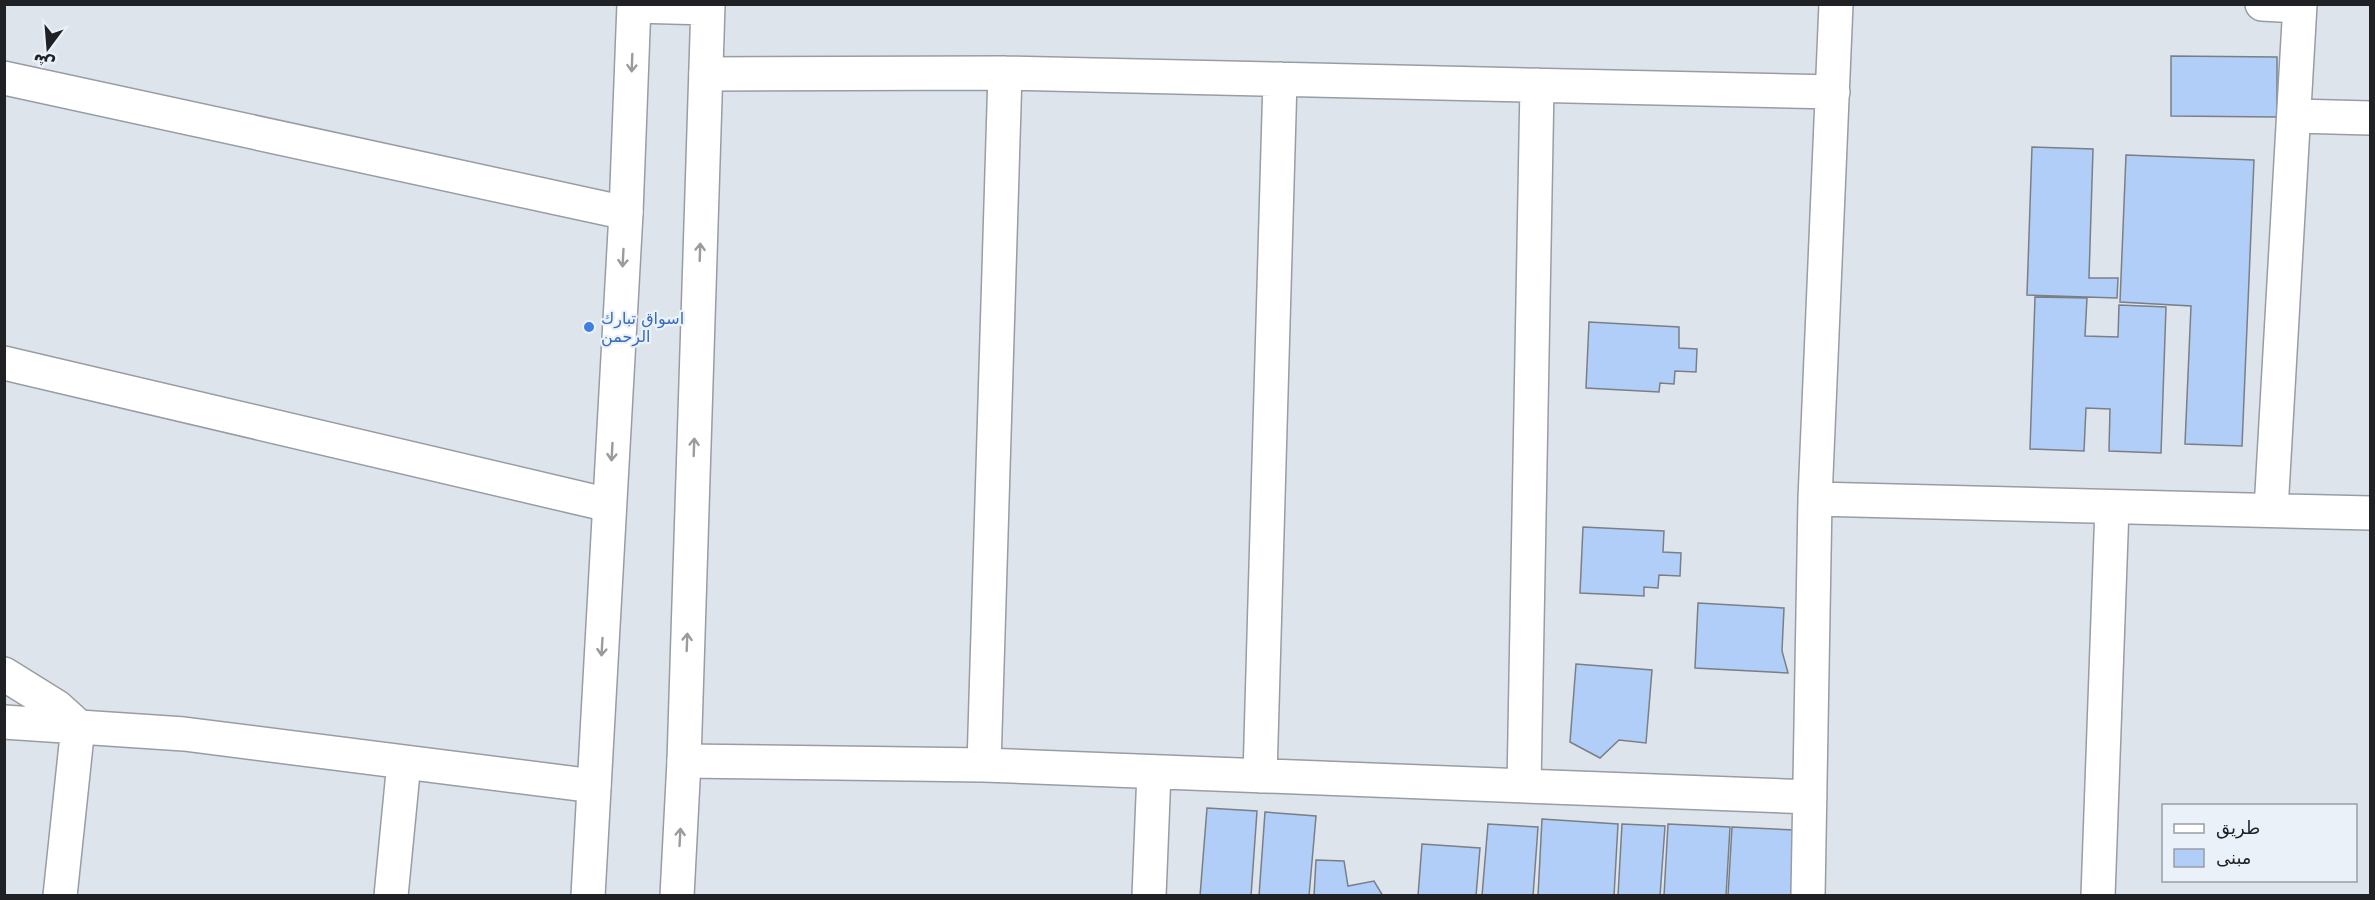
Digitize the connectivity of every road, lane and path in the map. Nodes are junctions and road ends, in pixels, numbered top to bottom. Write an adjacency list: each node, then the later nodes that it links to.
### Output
1 (1836, 4): 11 (street)
2 (2262, 4): 4 (street)
3 (634, 5): 5 (street); 14 (street, one-way to 14)
4 (2300, 5): 12 (street)
5 (708, 6): 7 (street)
6 (1005, 73): 7 (street); 9 (street); 26 (street)
7 (706, 74): 24 (street, one-way to 7)
8 (4, 78): 14 (street)
9 (1280, 79): 10 (street); 28 (street)
10 (1537, 85): 11 (street); 30 (street)
11 (1833, 92): 16 (street)
12 (2295, 116): 13 (street); 19 (street)
13 (2370, 118)
14 (626, 213): 17 (street, one-way to 17)
15 (4, 363): 17 (street)
16 (1815, 499): 18 (street); 31 (street)
17 (609, 505): 29 (street, one-way to 29)
18 (2112, 507): 19 (street); 38 (street)
19 (2271, 510): 20 (street)
20 (2370, 513)
21 (4, 674): 23 (street)
22 (4, 722): 23 (street)
23 (78, 726): 25 (street); 32 (street)
24 (684, 761): 26 (street); 35 (street, one-way to 24)
25 (404, 762): 29 (street); 33 (street)
26 (984, 765): 27 (street)
27 (1154, 772): 28 (street); 36 (street)
28 (1260, 776): 30 (street)
29 (594, 786): 34 (street)
30 (1524, 786): 31 (street)
31 (1810, 796): 37 (street)
32 (60, 896)
33 (391, 896)
34 (588, 896)
35 (677, 896)
36 (1149, 896)
37 (1808, 896)
38 (2098, 896)

